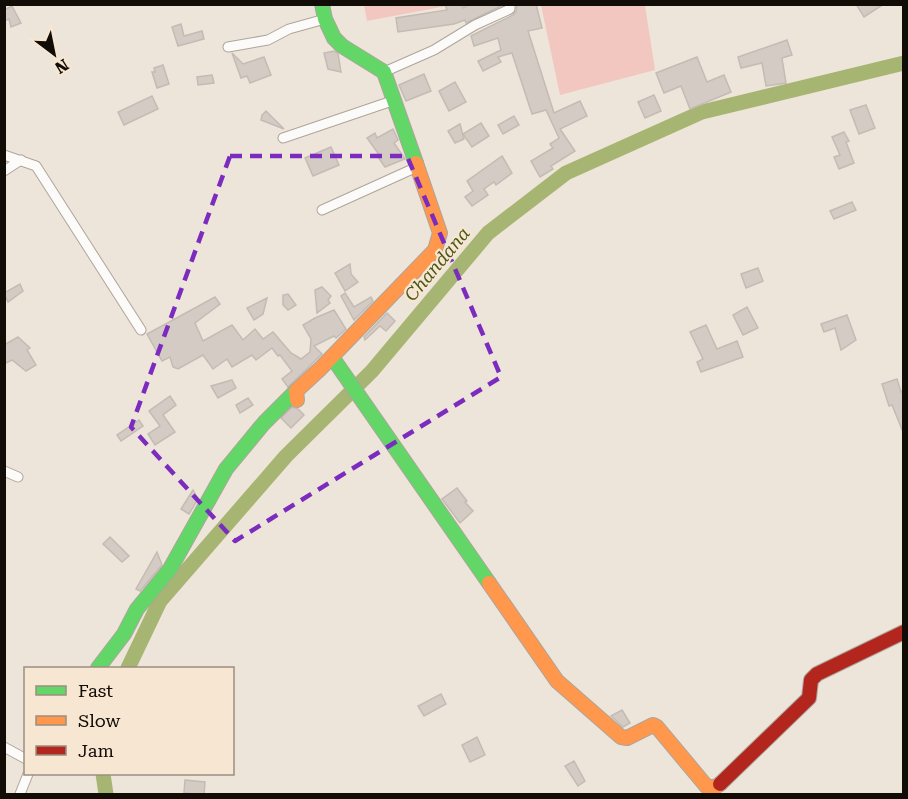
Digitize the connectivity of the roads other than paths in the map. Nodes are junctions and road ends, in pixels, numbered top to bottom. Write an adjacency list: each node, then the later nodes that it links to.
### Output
1 (322, 4): 3 (street)
2 (510, 4): 5 (street)
3 (325, 20): 4 (street); 5 (street)
4 (228, 47)
5 (384, 72): 6 (street)
6 (395, 100): 7 (street); 10 (street)
7 (283, 138)
8 (4, 154): 9 (street)
9 (21, 160): 11 (street); 13 (street)
10 (417, 167): 12 (street); 14 (street)
11 (4, 171)
12 (322, 210)
13 (141, 330)
14 (334, 360): 18 (street); 22 (street)
15 (4, 471): 16 (street)
16 (18, 477)
17 (903, 632): 22 (street)
18 (99, 667)
19 (4, 747): 20 (street)
20 (24, 758)
21 (28, 775): 23 (street)
22 (720, 791)
23 (20, 795)

